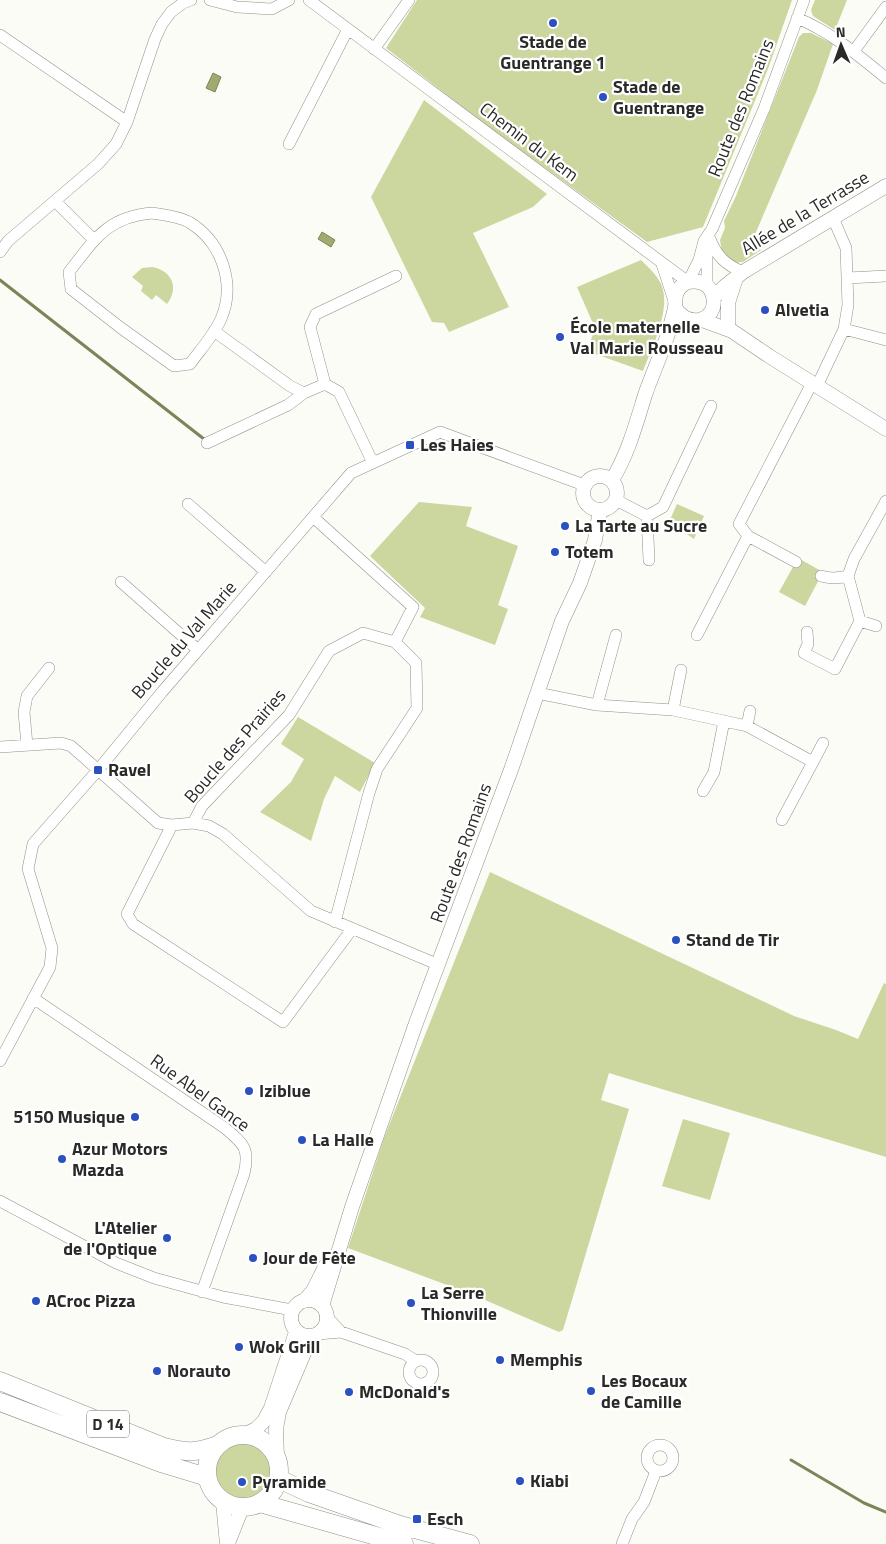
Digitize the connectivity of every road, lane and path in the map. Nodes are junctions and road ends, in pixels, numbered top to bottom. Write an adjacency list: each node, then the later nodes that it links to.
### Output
1 (191, 0): 14 (street)
2 (210, 0): 3 (street)
3 (289, 0)
4 (309, 0): 9 (street, Chemin du Kem)
5 (409, 0): 11 (street)
6 (804, 0): 8 (street, Route des Romains)
7 (886, 7): 12 (street)
8 (797, 18): 12 (street); 19 (street, Route des Romains)
9 (348, 29): 11 (street, Chemin du Kem); 15 (street)
10 (0, 35): 14 (street)
11 (374, 49): 22 (street, Chemin du Kem)
12 (854, 51): 13 (street)
13 (886, 78)
14 (126, 122): 17 (street)
15 (289, 144)
16 (886, 186): 18 (street, Allée de la Terrasse)
17 (55, 201): 20 (street); 21 (street)
18 (833, 218): 23 (street, Allée de la Terrasse); 26 (street)
19 (711, 234): 23 (street, Allée de la Terrasse); 27 (street, Route des Romains); 28 (street, Route des Romains)
20 (94, 240): 33 (street); 33 (street)
21 (0, 252)
22 (662, 264): 27 (street, Chemin du Kem); 29 (street)
23 (740, 274): 28 (street, Allée de la Terrasse); 31 (street)
24 (396, 276): 36 (street)
25 (886, 276): 26 (street)
26 (848, 278): 32 (street)
27 (688, 282): 28 (street); 29 (street, Route des Romains)
28 (712, 295): 30 (street); 31 (street)
29 (675, 304): 30 (street); 34 (street, Route des Romains)
30 (696, 320): 31 (street); 34 (street)
31 (730, 328): 37 (street)
32 (844, 329): 35 (street); 37 (street)
33 (214, 331): 38 (street)
34 (668, 334): 43 (street, Route des Romains)
35 (886, 340)
36 (325, 384): 38 (street); 42 (street)
37 (814, 384): 40 (street); 51 (street)
38 (304, 393): 41 (street)
39 (711, 406): 49 (street)
40 (886, 429)
41 (207, 443)
42 (372, 463): 44 (street, Boucle du Val Marie); 50 (street, Boucle du Val Marie)
43 (612, 480): 44 (street); 45 (street)
44 (584, 485): 48 (street)
45 (616, 500): 48 (street); 49 (street)
46 (886, 501): 56 (street)
47 (188, 504): 54 (street)
48 (600, 510): 67 (street, Route des Romains)
49 (647, 516): 52 (street)
50 (313, 517): 54 (street, Boucle du Val Marie); 63 (street)
51 (748, 536): 53 (street); 62 (street)
52 (649, 560)
53 (796, 562)
54 (266, 572): 64 (street, Boucle du Val Marie)
55 (821, 576): 56 (street)
56 (848, 576): 58 (street)
57 (121, 582): 64 (street)
58 (860, 621): 59 (street); 60 (street)
59 (876, 626)
60 (807, 632)
61 (616, 635): 68 (street)
62 (697, 635)
63 (395, 642): 80 (street, Boucle des Prairies); 82 (street, Boucle des Prairies)
64 (198, 650): 77 (street, Boucle du Val Marie)
65 (49, 668): 74 (street)
66 (681, 670): 69 (street)
67 (537, 693): 68 (street); 84 (street, Route des Romains)
68 (597, 705): 69 (street)
69 (673, 710): 71 (street)
70 (750, 711): 72 (street)
71 (724, 721): 72 (street); 78 (street)
72 (747, 726): 76 (street)
73 (823, 743): 76 (street)
74 (27, 745): 75 (street); 77 (street)
75 (0, 747)
76 (813, 762): 79 (street)
77 (98, 770): 81 (street); 85 (street, Boucle du Val Marie)
78 (703, 791)
79 (782, 820)
80 (193, 823): 81 (street); 82 (street)
81 (172, 825): 83 (street)
82 (334, 922): 83 (street)
83 (352, 929): 84 (street)
84 (439, 965): 88 (street, Route des Romains)
85 (33, 998): 86 (street, Boucle du Val Marie); 89 (street, Rue Abel Gance)
86 (0, 1060)
87 (0, 1201): 89 (street)
88 (352, 1207): 90 (street, Route des Romains); 92 (street, Route des Romains)
89 (202, 1292): 91 (street)
90 (304, 1301): 91 (street, Route des Romains); 92 (street)
91 (292, 1310): 93 (street)
92 (324, 1311): 94 (street); 95 (street, Route des Romains)
93 (296, 1332): 95 (street); 99 (street)
94 (341, 1332): 95 (street); 96 (street)
95 (316, 1335): 101 (street, Route des Romains)
96 (416, 1361)
97 (0, 1380): 100 (main road, D 14)
98 (0, 1402): 103 (main road, D 14)
99 (243, 1435): 100 (main road); 101 (main road)
100 (218, 1445): 103 (main road)
101 (277, 1458): 104 (main road)
102 (656, 1471): 111 (street)
103 (207, 1477): 105 (main road)
104 (279, 1479): 106 (main road); 110 (main road)
105 (222, 1502): 107 (main road); 108 (street)
106 (260, 1503): 107 (main road); 109 (main road)
107 (242, 1508): 108 (street)
108 (227, 1544)
109 (404, 1544)
110 (470, 1544)
111 (622, 1544)

